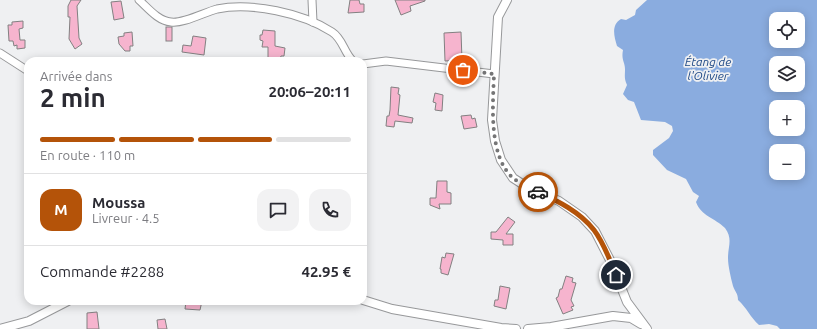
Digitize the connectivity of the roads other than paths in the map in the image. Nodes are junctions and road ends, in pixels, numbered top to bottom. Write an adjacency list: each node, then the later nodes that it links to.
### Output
1 (139, 0): 4 (street)
2 (312, 0): 4 (street)
3 (507, 0): 9 (street)
4 (312, 22): 6 (street)
5 (0, 53): 8 (street)
6 (349, 57)
7 (367, 63): 9 (street)
8 (24, 69)
9 (494, 74): 12 (street)
10 (367, 301): 14 (street)
11 (60, 305): 13 (street)
12 (645, 327): 15 (street)
13 (0, 329)
14 (516, 329)
15 (528, 329)

